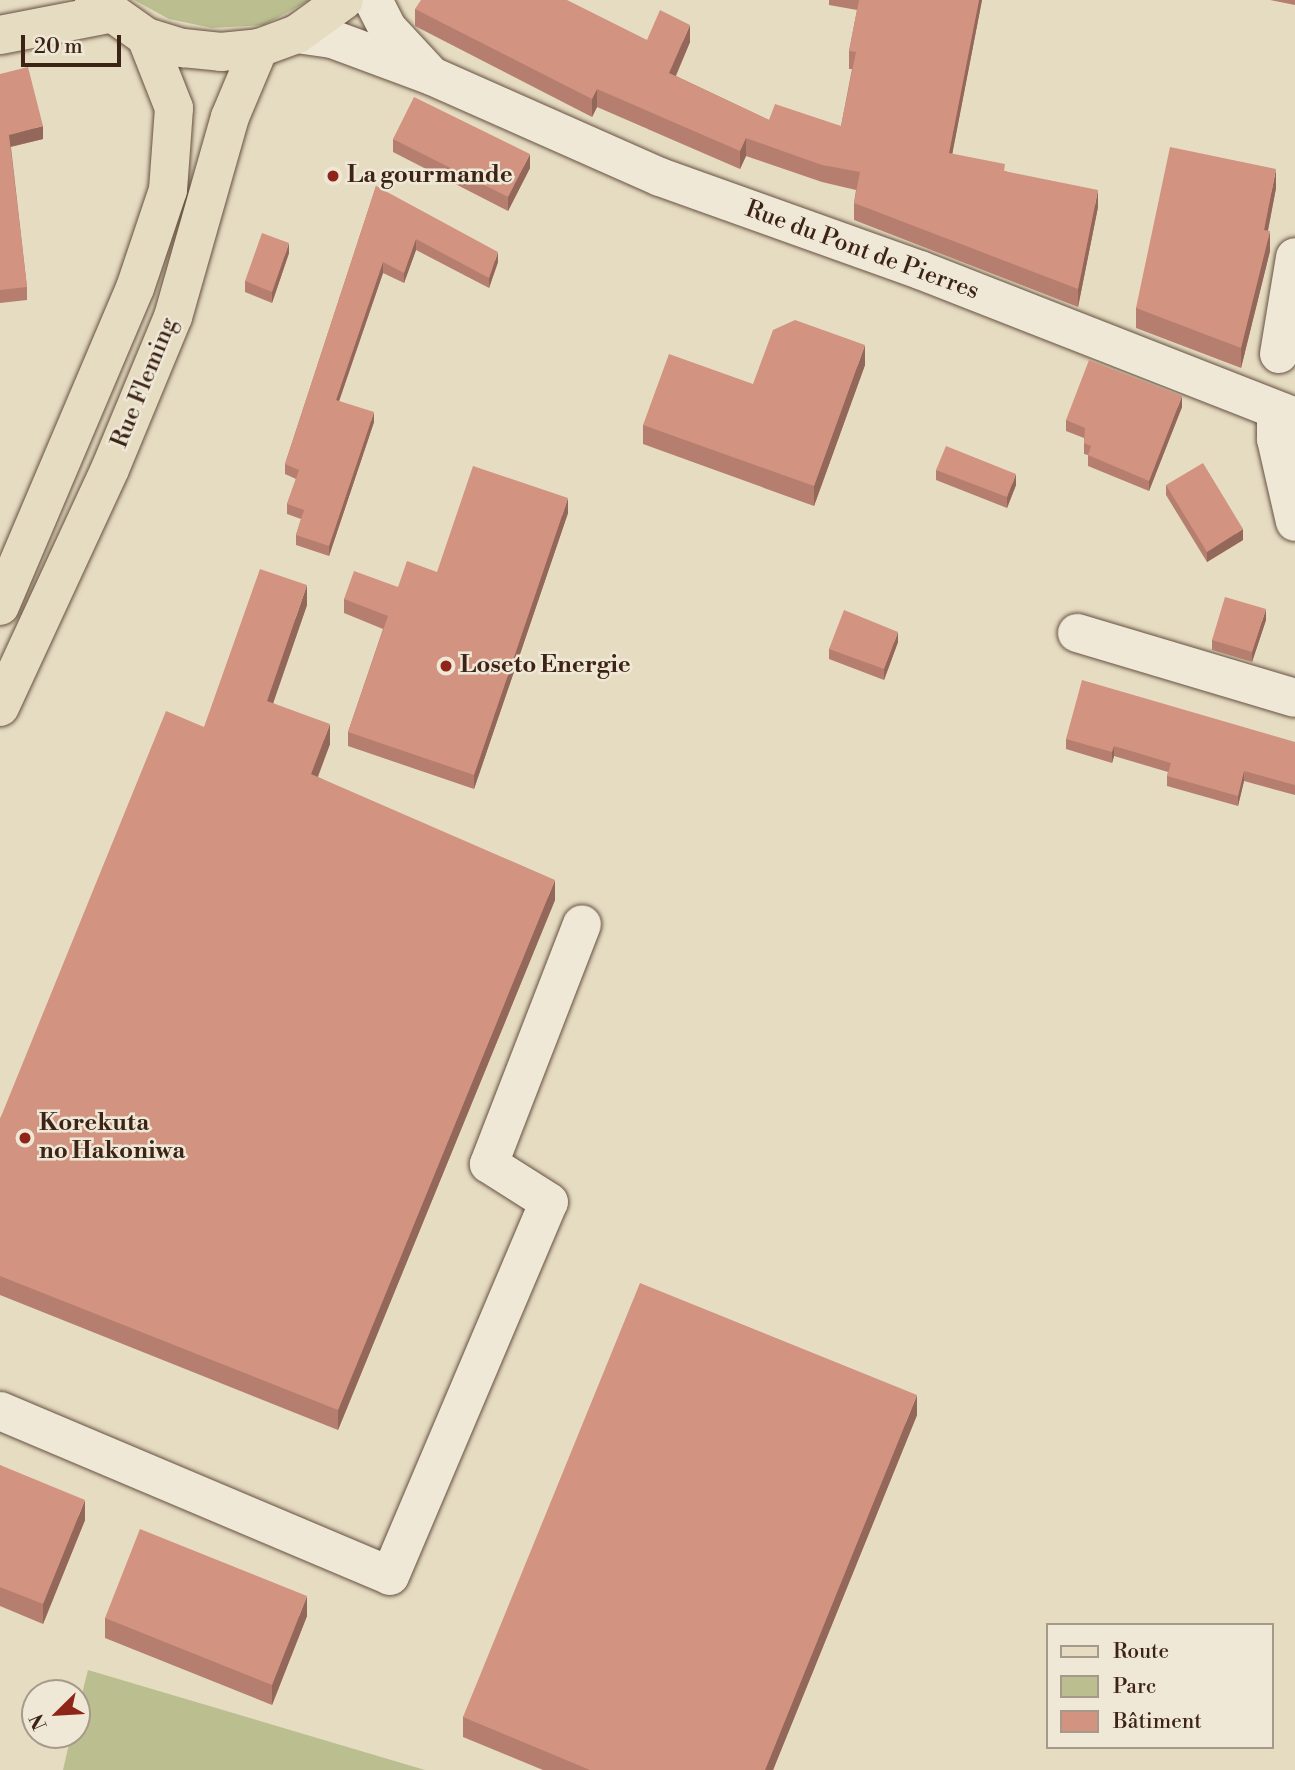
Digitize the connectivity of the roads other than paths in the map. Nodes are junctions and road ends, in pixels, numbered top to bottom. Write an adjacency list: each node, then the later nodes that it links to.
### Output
1 (344, 0): 4 (main road)
2 (373, 0): 8 (street, Rue du Pont de Pierres)
3 (101, 7): 5 (main road); 6 (main road)
4 (297, 34): 7 (main road); 8 (street, Rue du Pont de Pierres)
5 (0, 36)
6 (146, 37): 7 (main road); 13 (main road, Rue Fleming)
7 (258, 48): 16 (main road, Rue Fleming)
8 (432, 76): 11 (street, Rue du Pont de Pierres)
9 (1295, 257): 10 (street)
10 (1279, 354)
11 (1285, 414): 12 (street)
12 (1295, 522)
13 (0, 606)
14 (1077, 633): 15 (street)
15 (1295, 698)
16 (0, 707)
17 (582, 924): 18 (street)
18 (0, 1411)

